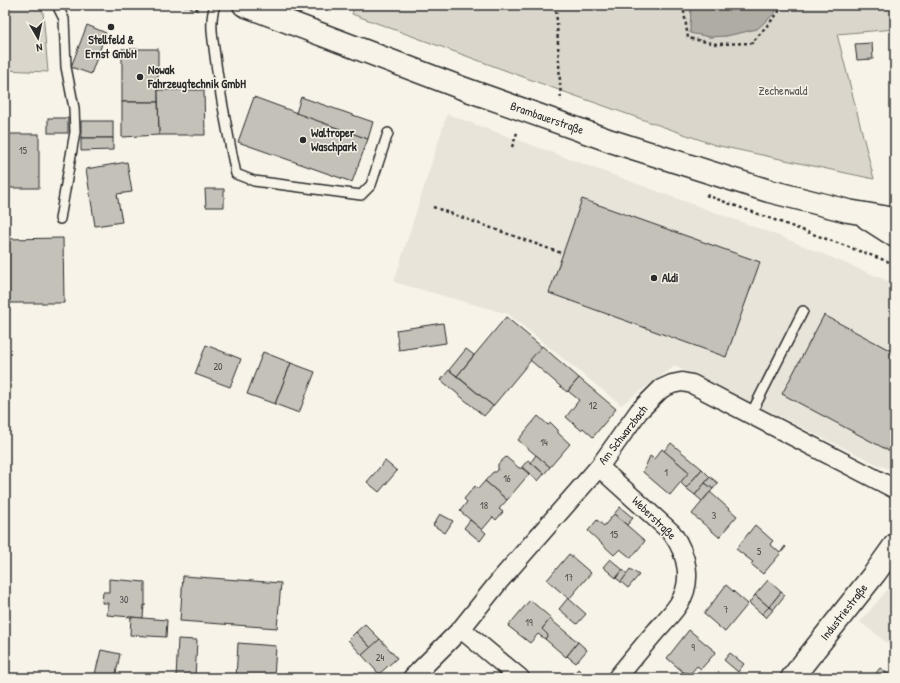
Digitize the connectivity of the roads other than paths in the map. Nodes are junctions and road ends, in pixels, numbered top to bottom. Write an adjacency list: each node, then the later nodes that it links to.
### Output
1 (57, 5): 6 (lane)
2 (215, 5): 4 (lane)
3 (244, 5): 5 (main road, Brambauerstraße)
4 (388, 133)
5 (857, 212): 7 (main road, Brambauerstraße); 8 (main road, Brambauerstraße)
6 (60, 219)
7 (895, 219)
8 (895, 236)
9 (803, 311): 10 (lane)
10 (751, 414): 11 (street, Am Schwarzbach); 12 (street, Am Schwarzbach)
11 (599, 467): 14 (street, Am Schwarzbach); 17 (street, Weberstraße)
12 (895, 489)
13 (895, 545): 18 (main road, Industriestraße)
14 (461, 629): 15 (street, Am Schwarzbach); 16 (street)
15 (412, 678)
16 (520, 678)
17 (616, 678)
18 (792, 678)

